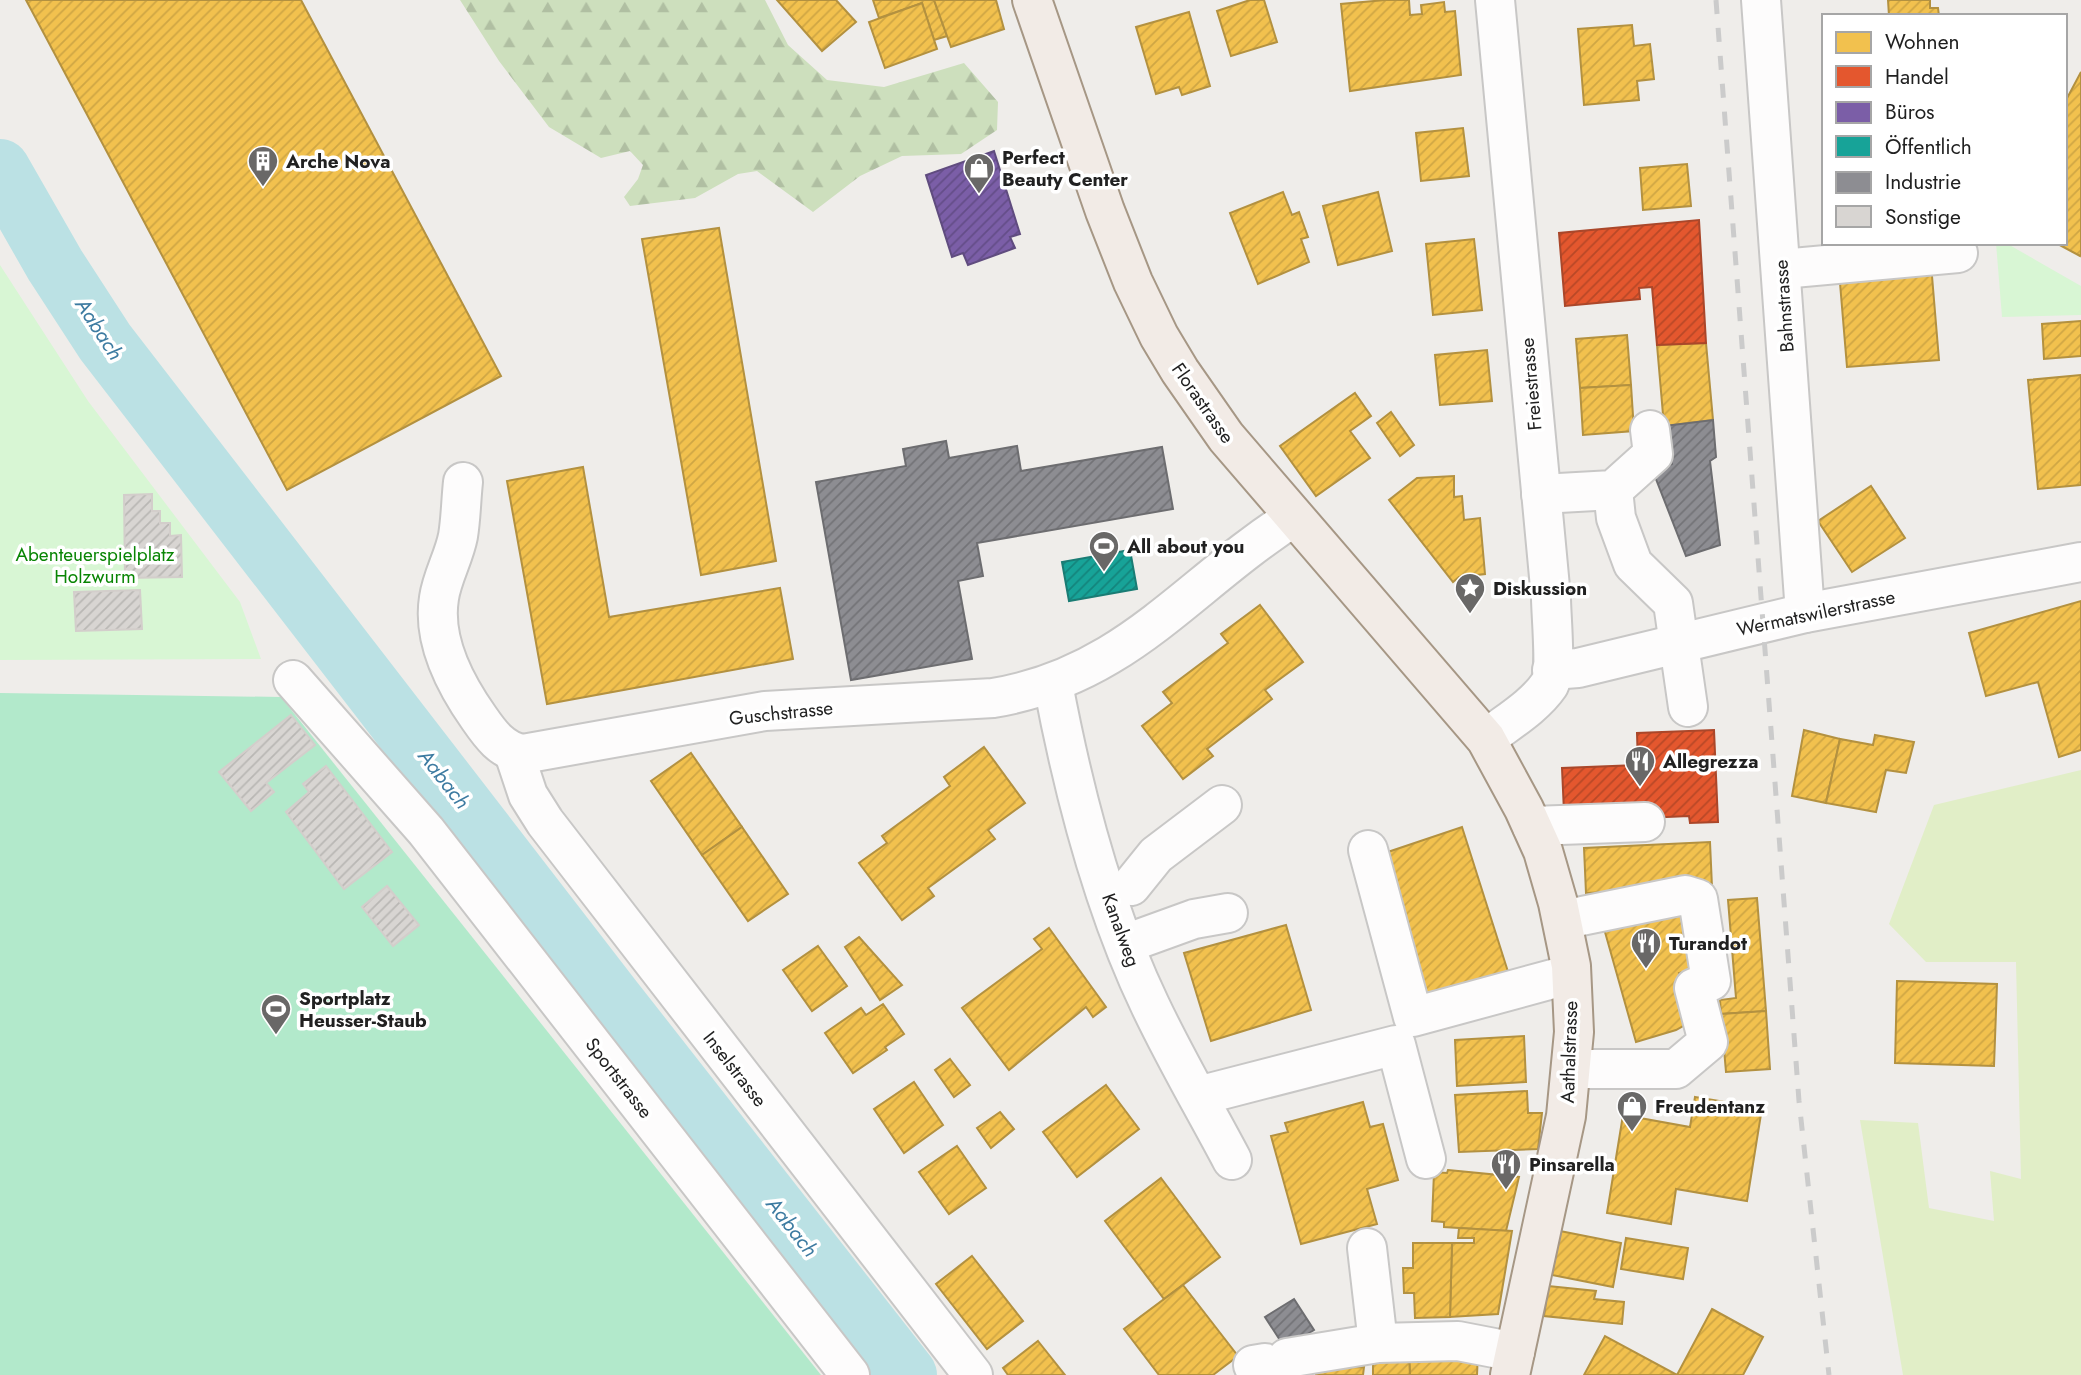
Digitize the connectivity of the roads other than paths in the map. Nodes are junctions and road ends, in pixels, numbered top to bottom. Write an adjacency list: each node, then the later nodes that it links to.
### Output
1 (1032, 0): 10 (main road, Florastrasse)
2 (1495, 0): 9 (street, Freiestrasse)
3 (1761, 0): 5 (street, Bahnstrasse)
4 (1958, 253): 5 (street)
5 (1782, 270): 12 (street, Bahnstrasse)
6 (1650, 430): 8 (street)
7 (463, 482): 19 (street)
8 (1613, 490): 9 (street); 13 (street)
9 (1541, 494): 14 (street, Freiestrasse)
10 (1294, 517): 16 (street, Guschstrasse); 18 (main road, Florastrasse)
11 (2081, 562): 12 (street, Wermatswilerstrasse)
12 (1805, 613): 13 (street, Wermatswilerstrasse)
13 (1680, 643): 14 (street, Wermatswilerstrasse); 17 (street)
14 (1552, 670): 18 (street)
15 (293, 680): 37 (street, Sportstrasse)
16 (1053, 684): 19 (street, Guschstrasse); 27 (street, Kanalweg)
17 (1688, 707)
18 (1486, 739): 22 (main road, Aathalstrasse)
19 (514, 753): 38 (street, Inselstrasse)
20 (1222, 805): 24 (street)
21 (1645, 822): 22 (street)
22 (1532, 826): 26 (main road, Aathalstrasse)
23 (1368, 850): 28 (street)
24 (1131, 886)
25 (1228, 913): 27 (street)
26 (1562, 920): 28 (main road, Aathalstrasse); 29 (street)
27 (1125, 944): 30 (street, Kanalweg)
28 (1571, 974): 29 (main road, Aathalstrasse)
29 (1571, 1069): 35 (main road, Aathalstrasse)
30 (1198, 1096): 31 (street); 32 (street, Kanalweg)
31 (1426, 1159)
32 (1232, 1160)
33 (1367, 1248): 34 (street)
34 (1378, 1343): 35 (street); 36 (street)
35 (1512, 1363)
36 (1270, 1365)
37 (850, 1375)
38 (973, 1375)

